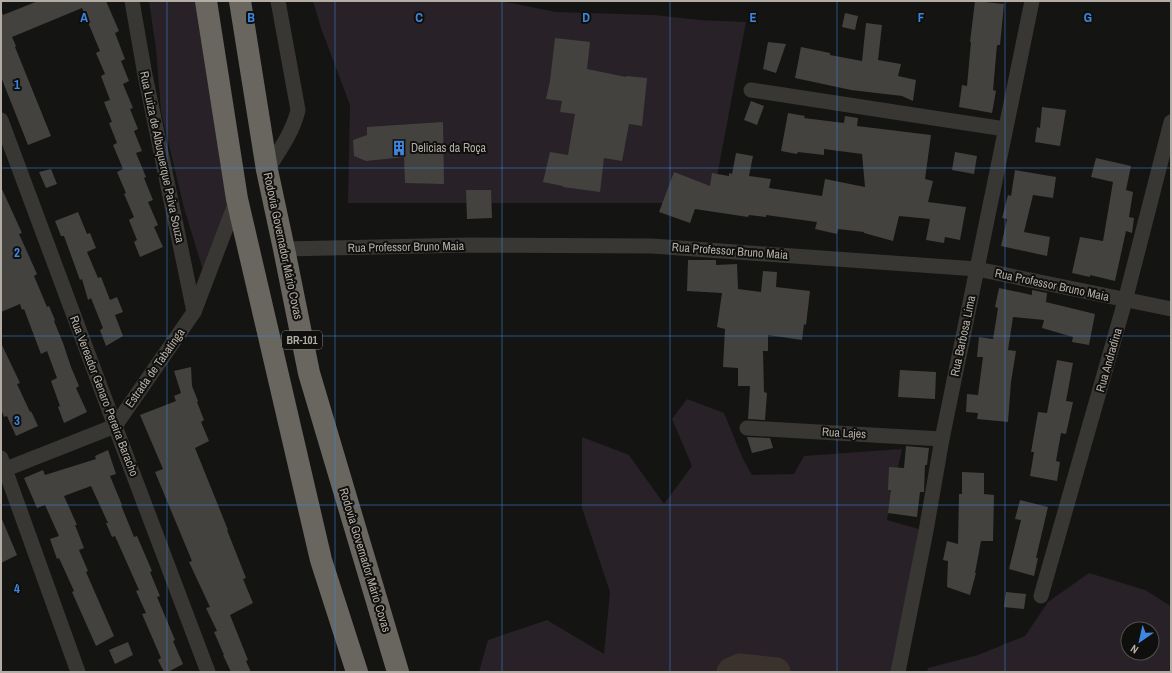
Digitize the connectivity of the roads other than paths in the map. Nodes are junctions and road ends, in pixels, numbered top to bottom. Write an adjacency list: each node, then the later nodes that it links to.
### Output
1 (132, 1): 16 (street, Rua Luiza de Albuquerque Paiva Souza)
2 (206, 1): 11 (highway, BR-101)
3 (240, 1): 10 (highway, Rodovia Governador Mário Covas / BR-101)
4 (278, 1): 10 (street)
5 (1032, 1): 9 (street, Rua Barbosa Lima)
6 (751, 90): 9 (street)
7 (1, 120): 17 (street, Rua Vereador Genaro Pereira Baracho)
8 (1171, 122): 14 (street, Rua Andradina)
9 (1005, 129): 13 (street, Rua Barbosa Lima)
10 (266, 170): 12 (highway, Rodovia Governador Mário Covas / BR-101)
11 (237, 199): 16 (street, Estrada de Tabatinga); 24 (highway, BR-101)
12 (284, 249): 13 (street, Rua Professor Bruno Maia); 25 (highway, Rodovia Governador Mário Covas / BR-101)
13 (977, 269): 14 (street, Rua Professor Bruno Maia); 19 (street, Rua Barbosa Lima)
14 (1125, 301): 15 (street, Rua Professor Bruno Maia); 21 (street, Rua Andradina)
15 (1171, 310)
16 (194, 312): 17 (street, Estrada de Tabatinga)
17 (115, 426): 20 (street); 23 (street, Rua Vereador Genaro Pereira Baracho)
18 (747, 428): 19 (street, Rua Lajes)
19 (942, 439): 26 (street, Rua Barbosa Lima)
20 (3, 467): 22 (street)
21 (1041, 596)
22 (78, 672)
23 (208, 672)
24 (356, 672)
25 (398, 672)
26 (898, 672)

